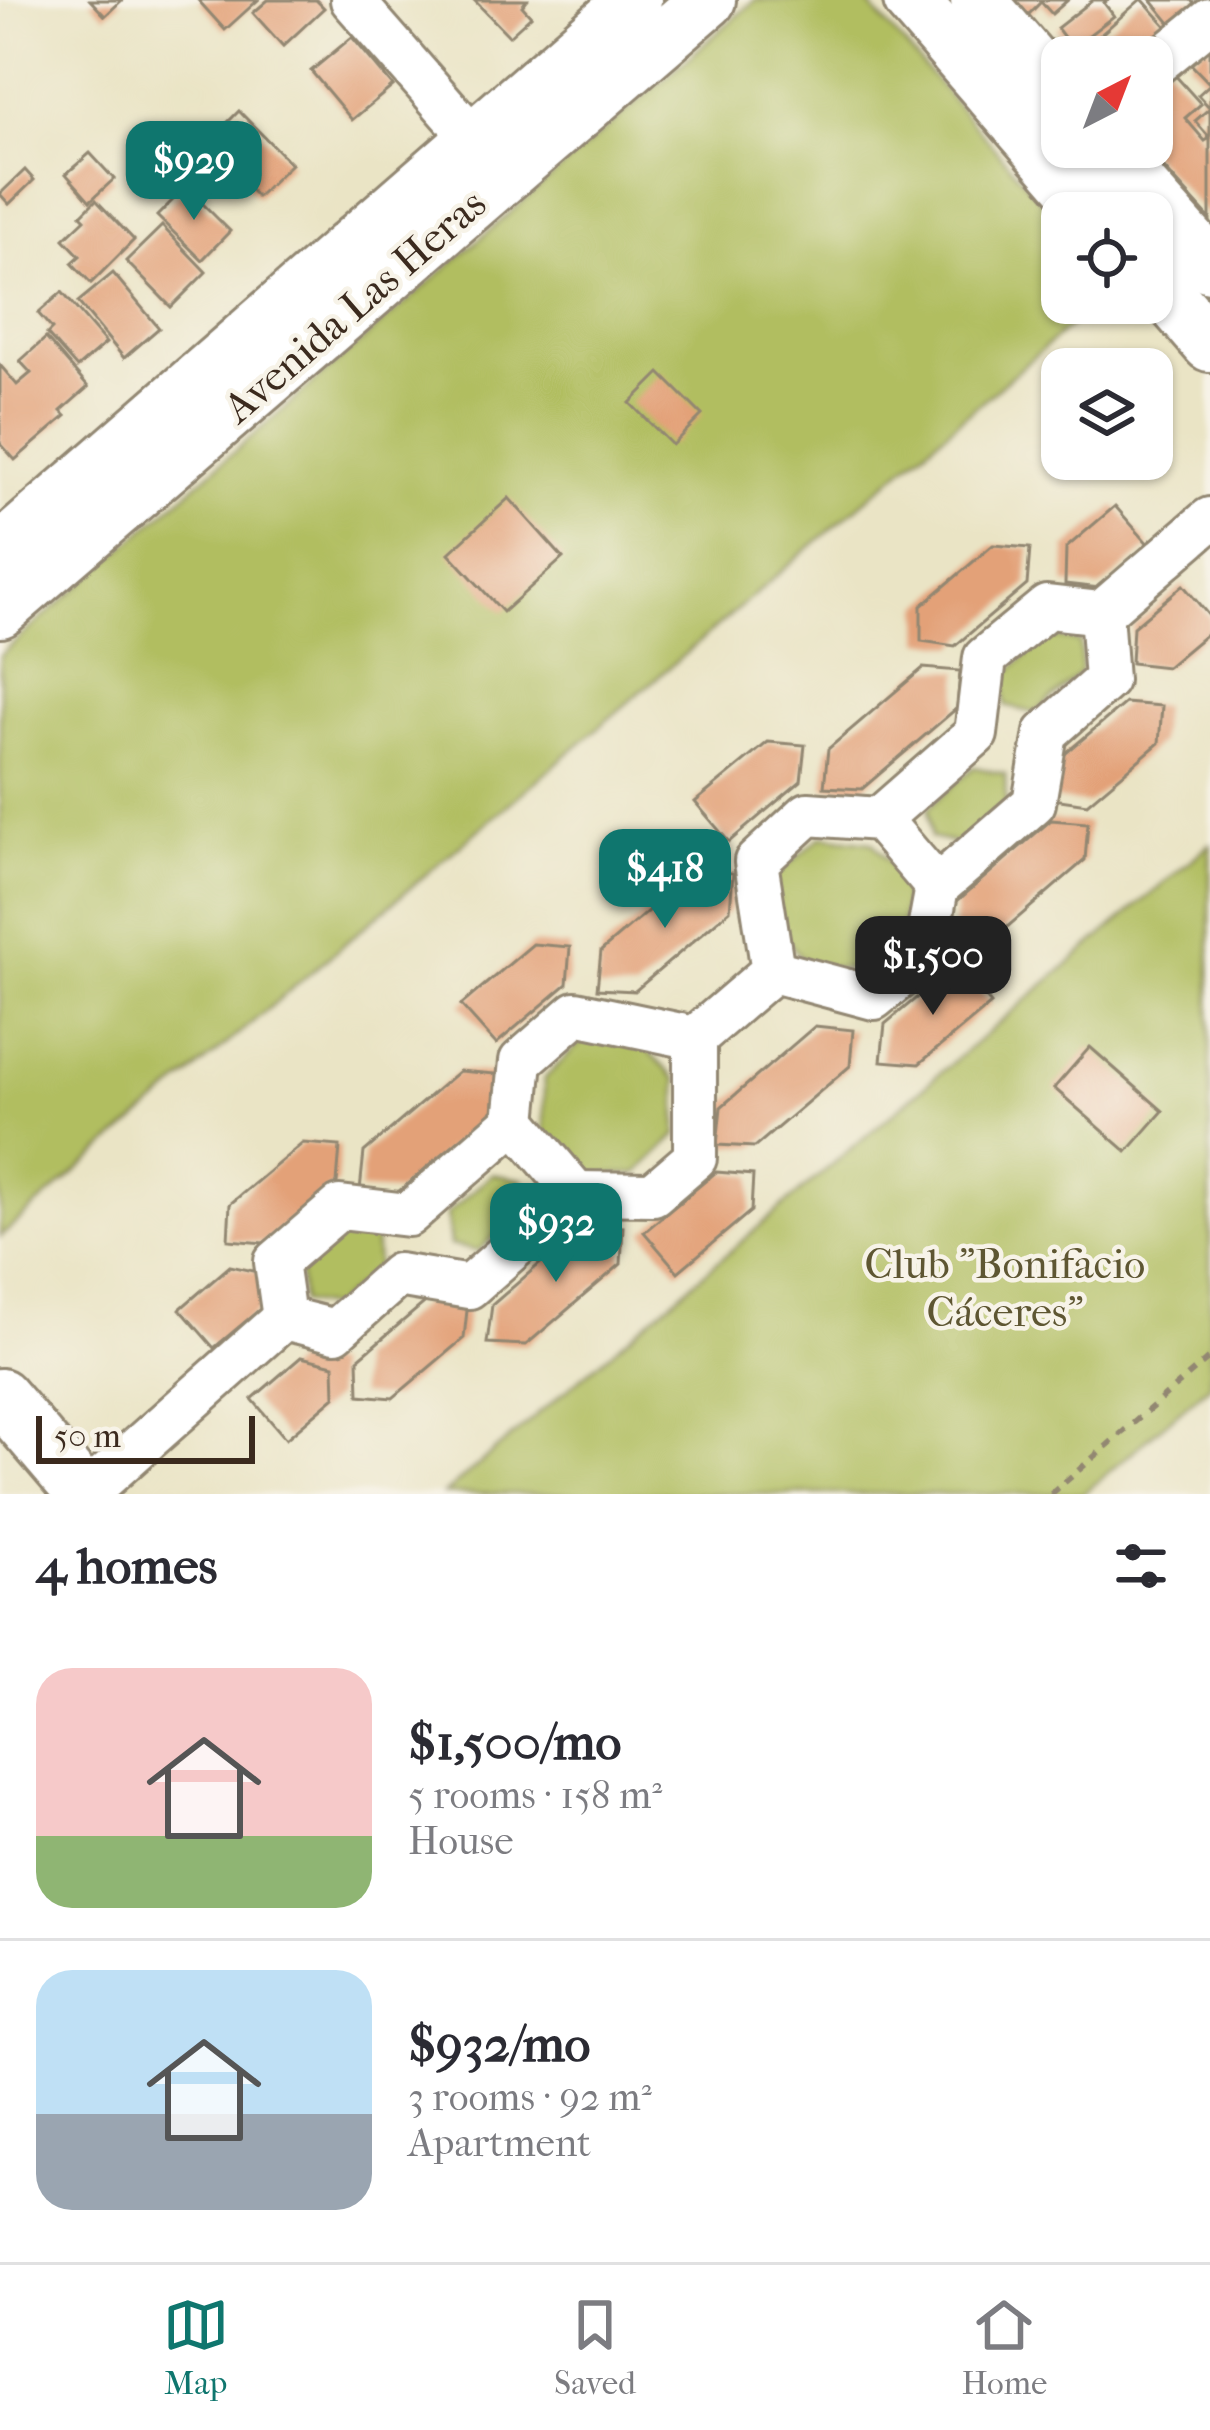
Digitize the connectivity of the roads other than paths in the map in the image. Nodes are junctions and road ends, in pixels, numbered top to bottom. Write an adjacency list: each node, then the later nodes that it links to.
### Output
1 (352, 0): 9 (street)
2 (634, 0): 9 (main road, Avenida Las Heras)
3 (708, 0): 16 (main road, Avenida Las Heras)
4 (910, 0): 11 (main road)
5 (978, 0): 8 (main road)
6 (1210, 20): 7 (street)
7 (1173, 50)
8 (1041, 73)
9 (474, 139): 15 (main road, Avenida Las Heras)
10 (1123, 168): 12 (main road)
11 (1078, 192)
12 (1191, 254): 13 (main road)
13 (1210, 344)
14 (1210, 519): 17 (street)
15 (0, 552)
16 (0, 610)
17 (1100, 614): 18 (street); 19 (street)
18 (1046, 733): 19 (street); 21 (street)
19 (976, 734): 20 (street)
20 (879, 819): 21 (street); 22 (street)
21 (937, 887): 22 (street)
22 (773, 971): 23 (street)
23 (695, 1038): 24 (street); 25 (street)
24 (515, 1121): 25 (street); 26 (street)
25 (576, 1193): 27 (street)
26 (408, 1215): 27 (street); 28 (street)
27 (398, 1275): 28 (street)
28 (284, 1318): 30 (street)
29 (0, 1396): 30 (main road)
30 (85, 1494)

